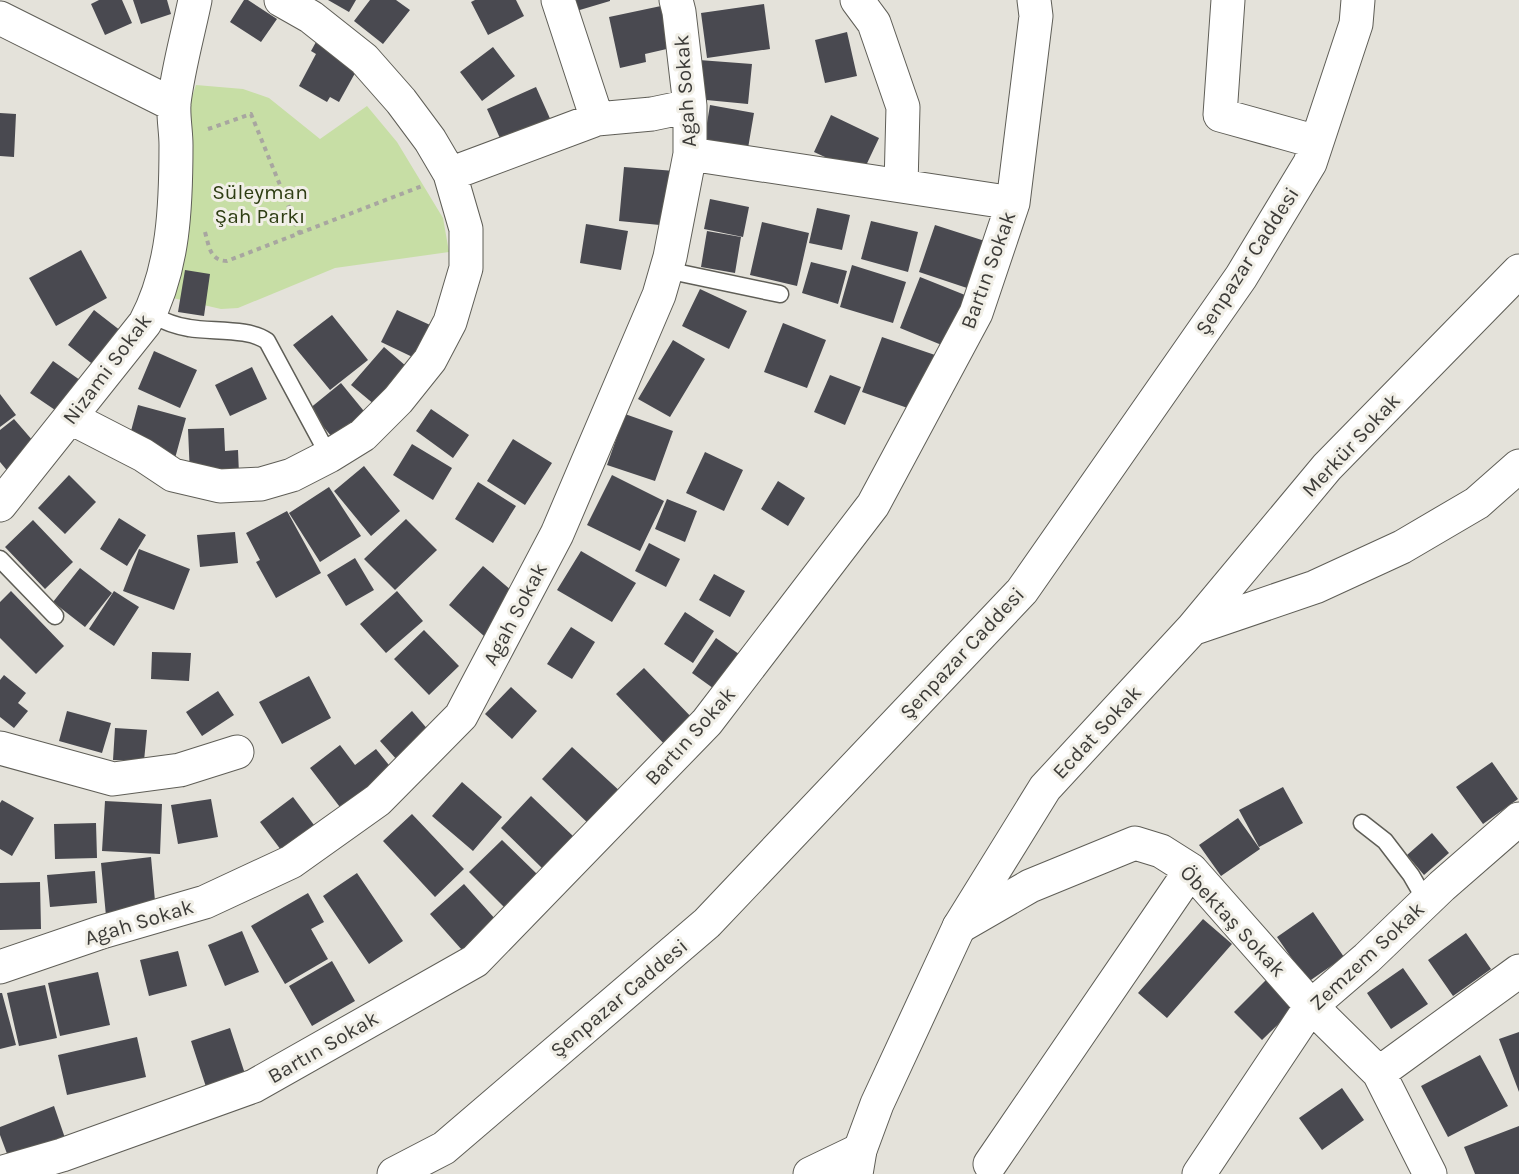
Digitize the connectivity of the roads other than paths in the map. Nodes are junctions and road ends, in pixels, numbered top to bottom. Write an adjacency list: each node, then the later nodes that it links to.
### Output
1 (195, 0): 10 (street, Nizami Sokak)
2 (281, 0): 15 (street)
3 (558, 0): 12 (street)
4 (676, 0): 11 (street, Agah Sokak)
5 (857, 0): 16 (street)
6 (1034, 0): 17 (street, Bartın Sokak)
7 (1228, 0): 13 (street)
8 (1358, 0): 13 (street, Şenpazar Caddesi)
9 (0, 18): 10 (street)
10 (174, 105): 21 (street, Nizami Sokak)
11 (690, 106): 12 (street); 14 (street, Agah Sokak)
12 (597, 119): 15 (street)
13 (1317, 142): 43 (street, Şenpazar Caddesi)
14 (690, 154): 16 (street); 18 (street, Agah Sokak)
15 (450, 174): 23 (street)
16 (901, 186): 17 (street)
17 (1013, 203): 42 (street, Bartın Sokak)
18 (666, 270): 20 (lane); 36 (street, Agah Sokak)
19 (1519, 271): 28 (street, Merkür Sokak)
20 (780, 294)
21 (150, 314): 22 (street, Nizami Sokak); 23 (lane)
22 (71, 418): 23 (street); 25 (street, Nizami Sokak)
23 (329, 456)
24 (1519, 466): 28 (street, Ecdat Sokak)
25 (0, 505)
26 (0, 559): 27 (lane)
27 (55, 615)
28 (1192, 629): 35 (street, Ecdat Sokak)
29 (0, 748): 30 (street)
30 (237, 752)
31 (1519, 819): 34 (street, Zemzem Sokak)
32 (1362, 823): 34 (lane)
33 (1191, 870): 35 (street, Öbektaş Sokak); 38 (street, Öbektaş Sokak); 41 (street)
34 (1426, 901): 38 (street, Zemzem Sokak)
35 (959, 927): 40 (street, Ecdat Sokak)
36 (0, 967)
37 (1519, 971): 39 (street)
38 (1311, 1006): 39 (street, Öbektaş Sokak); 45 (street, Zemzem Sokak)
39 (1379, 1073): 46 (street, Öbektaş Sokak)
40 (858, 1162): 44 (street)
41 (990, 1164)
42 (0, 1173)
43 (394, 1174)
44 (810, 1174)
45 (1199, 1174)
46 (1430, 1174)

